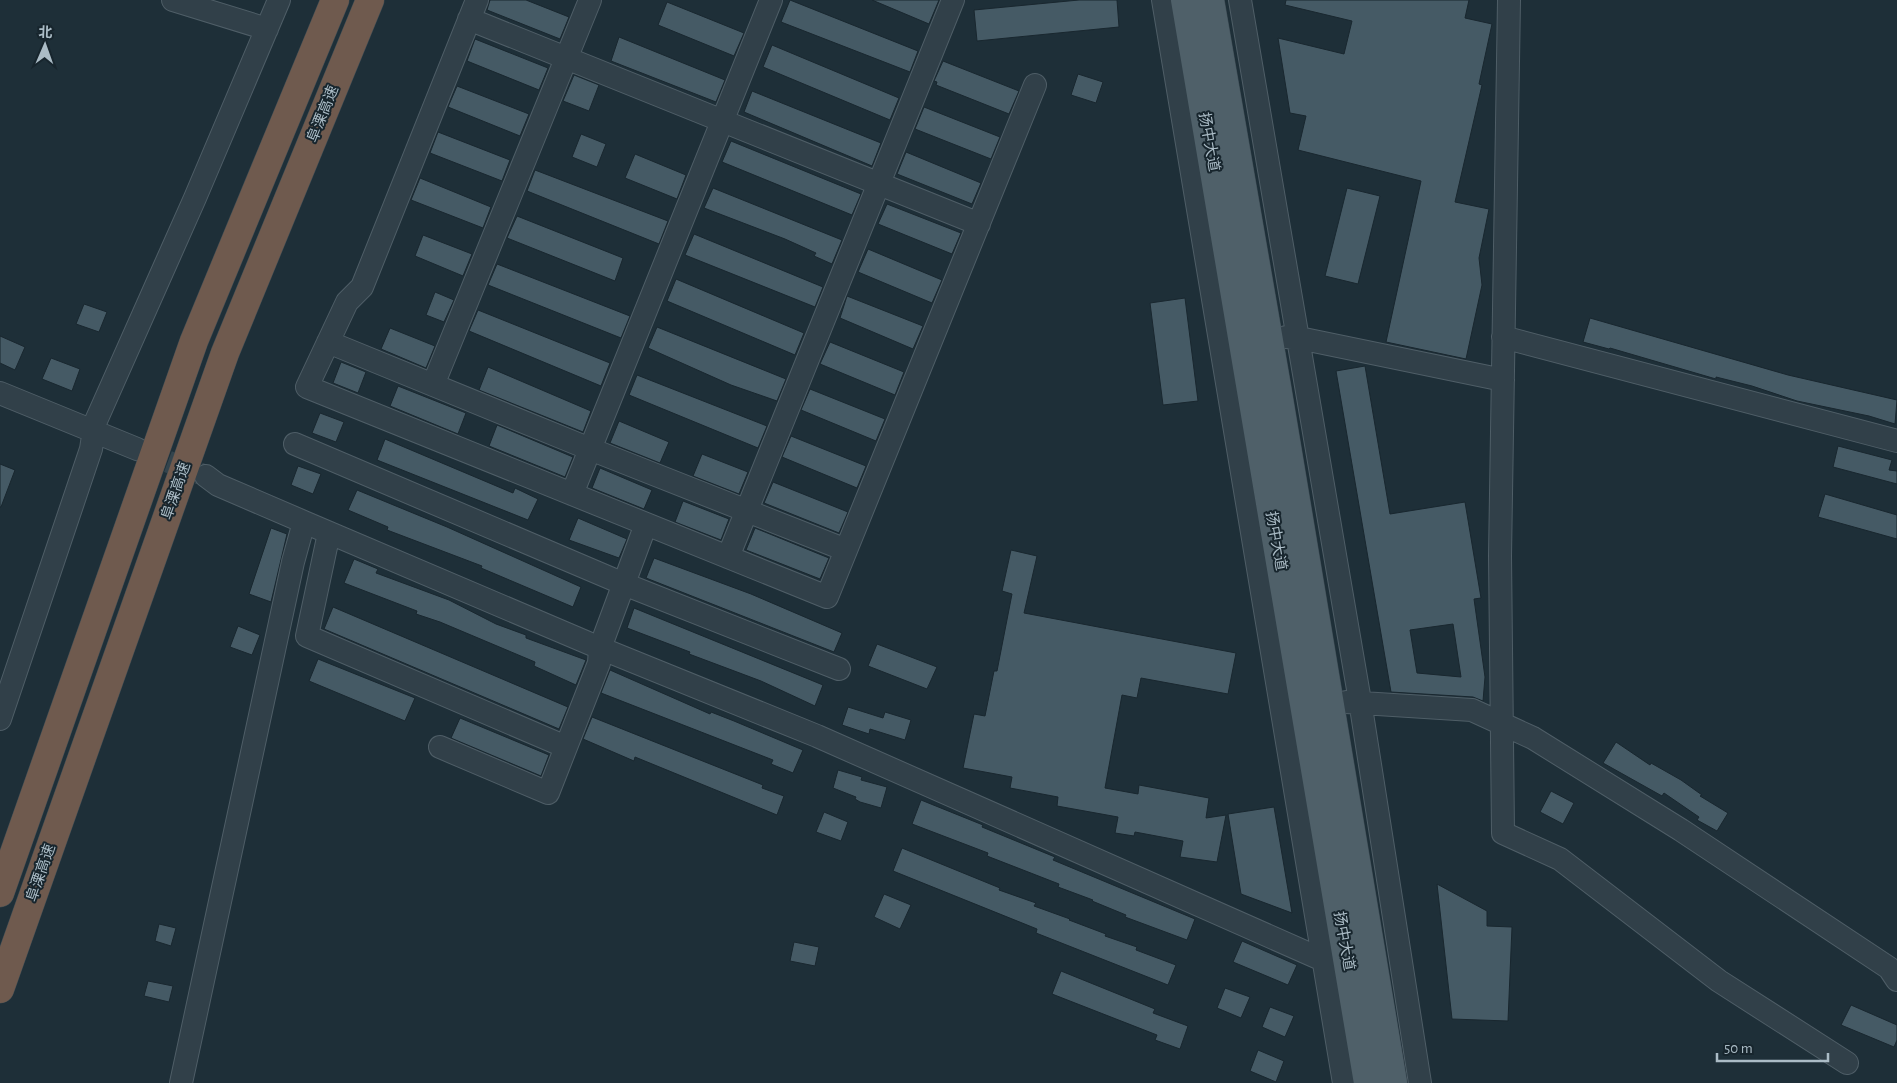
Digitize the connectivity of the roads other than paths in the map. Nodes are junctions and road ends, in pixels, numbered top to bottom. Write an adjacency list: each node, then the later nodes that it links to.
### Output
1 (173, 0): 13 (street)
2 (279, 0): 13 (street)
3 (335, 0): 48 (highway)
4 (370, 0): 51 (highway, 阜溧高速)
5 (590, 0): 14 (street)
6 (771, 0): 16 (street)
7 (953, 0): 17 (street)
8 (1164, 0): 49 (street)
9 (1240, 0): 21 (street)
10 (1508, 0): 19 (street)
11 (473, 9): 14 (street); 22 (street)
12 (1199, 10): 20 (main road, 扬中大道)
13 (267, 29): 26 (street)
14 (566, 58): 16 (street); 24 (street)
15 (1036, 85): 18 (street)
16 (722, 120): 17 (street); 30 (street)
17 (880, 184): 18 (street); 33 (street)
18 (979, 224): 37 (street)
19 (1503, 337): 23 (street); 27 (street)
20 (1255, 338): 21 (street); 43 (main road, 扬中大道)
21 (1299, 338): 23 (street); 42 (street)
22 (328, 342): 24 (street); 32 (street)
23 (1503, 380): 45 (street)
24 (433, 385): 30 (street)
25 (0, 393): 26 (street)
26 (93, 433): 29 (street); 44 (street)
27 (1897, 441)
28 (295, 444): 39 (street)
29 (137, 449)
30 (590, 449): 32 (street); 33 (street)
31 (206, 476): 34 (street)
32 (572, 494): 35 (street)
33 (747, 511): 37 (street); 38 (street)
34 (304, 522): 36 (street); 53 (street)
35 (646, 524): 38 (street); 39 (street)
36 (329, 533): 40 (street); 47 (street)
37 (846, 550): 38 (street)
38 (728, 557)
39 (624, 584): 40 (street); 41 (street)
40 (600, 648): 47 (street); 49 (street)
41 (839, 669)
42 (1360, 701): 43 (street); 45 (street); 57 (street)
43 (1317, 704): 49 (main road, 扬中大道)
44 (0, 719)
45 (1502, 724): 50 (street); 52 (street)
46 (440, 747): 47 (street)
47 (566, 747)
48 (0, 893)
49 (1347, 959): 54 (street); 55 (main road, 扬中大道); 56 (main road, 扬中大道)
50 (1897, 980)
51 (0, 989)
52 (1847, 1063)
53 (181, 1083)
54 (1344, 1083)
55 (1368, 1083)
56 (1393, 1083)
57 (1420, 1083)

